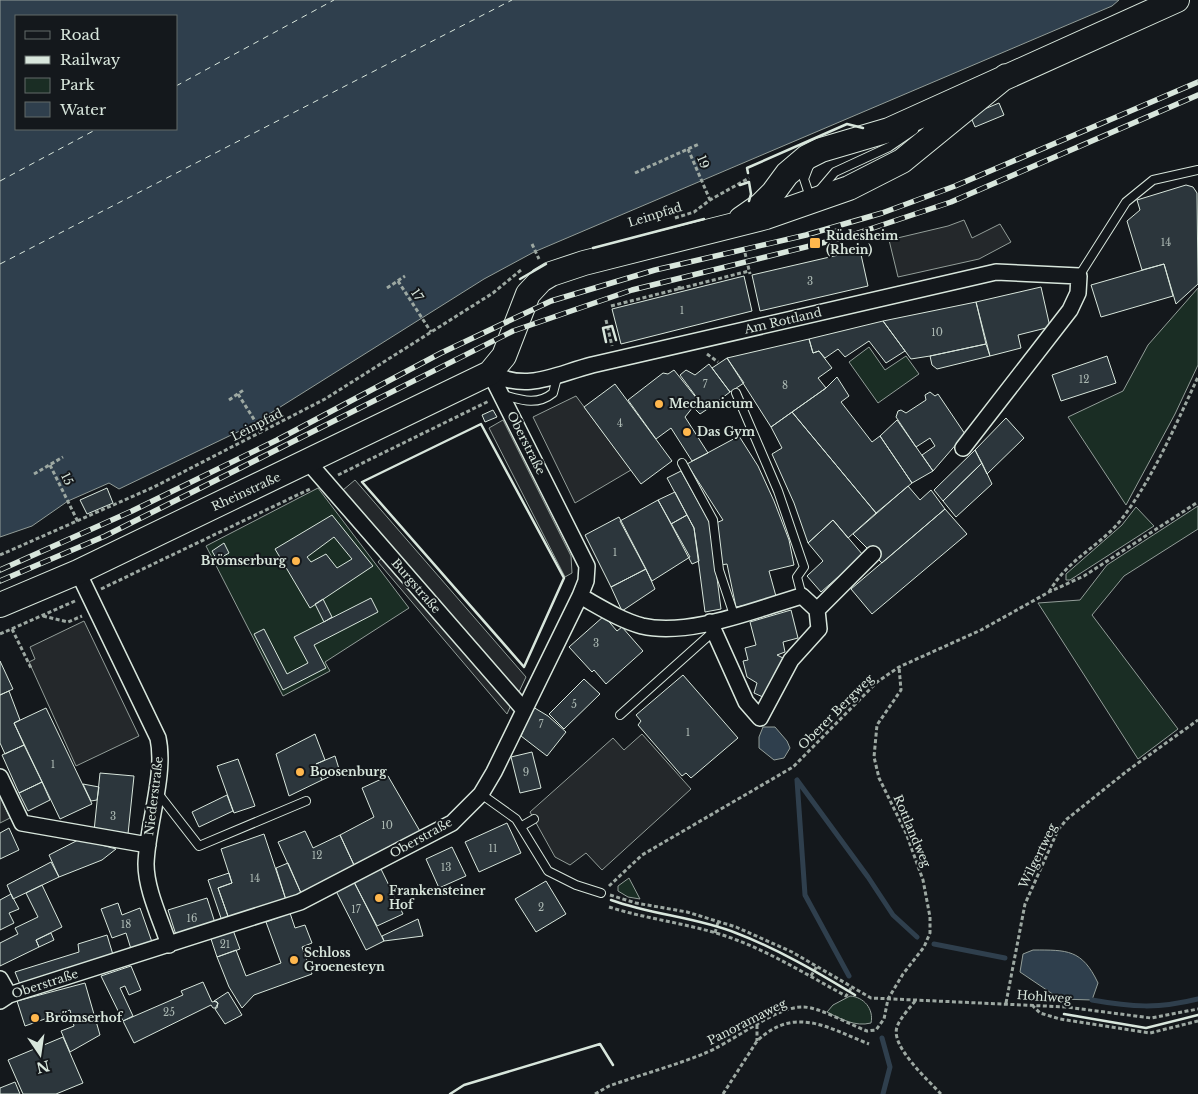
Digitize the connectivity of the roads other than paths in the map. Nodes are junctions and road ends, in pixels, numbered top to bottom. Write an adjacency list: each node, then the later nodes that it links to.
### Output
1 (1177, 0): 2 (main road)
2 (1006, 76): 3 (main road); 5 (main road)
3 (864, 139): 5 (lane); 6 (main road)
4 (1198, 170): 7 (lane)
5 (812, 201): 6 (main road)
6 (734, 223): 8 (main road)
7 (1079, 276): 9 (street, Am Rottland); 12 (street)
8 (490, 373): 9 (street, Am Rottland); 11 (street, Oberstraße); 13 (main road, Rheinstraße)
9 (558, 374): 11 (lane)
10 (736, 393): 18 (lane)
11 (502, 395): 17 (street, Oberstraße)
12 (963, 448)
13 (309, 462): 16 (main road, Rheinstraße); 23 (street, Burgstraße)
14 (682, 463): 21 (lane)
15 (873, 554): 20 (street)
16 (78, 572): 19 (main road, Rheinstraße); 26 (street, Niederstraße)
17 (580, 596): 22 (street); 23 (street, Oberstraße)
18 (802, 596): 20 (street); 21 (street)
19 (0, 605)
20 (817, 610): 22 (street)
21 (734, 615): 22 (street)
22 (712, 626): 24 (lane)
23 (524, 710): 27 (street, Oberstraße)
24 (620, 715)
25 (0, 777): 31 (street)
26 (155, 790): 28 (lane); 31 (street, Niederstraße)
27 (481, 794): 30 (lane); 33 (street, Oberstraße)
28 (306, 801)
29 (534, 819): 30 (lane)
30 (522, 826): 32 (lane)
31 (148, 845): 33 (street, Niederstraße)
32 (601, 893)
33 (169, 945): 35 (street, Oberstraße)
34 (0, 979): 35 (street)
35 (5, 998)

